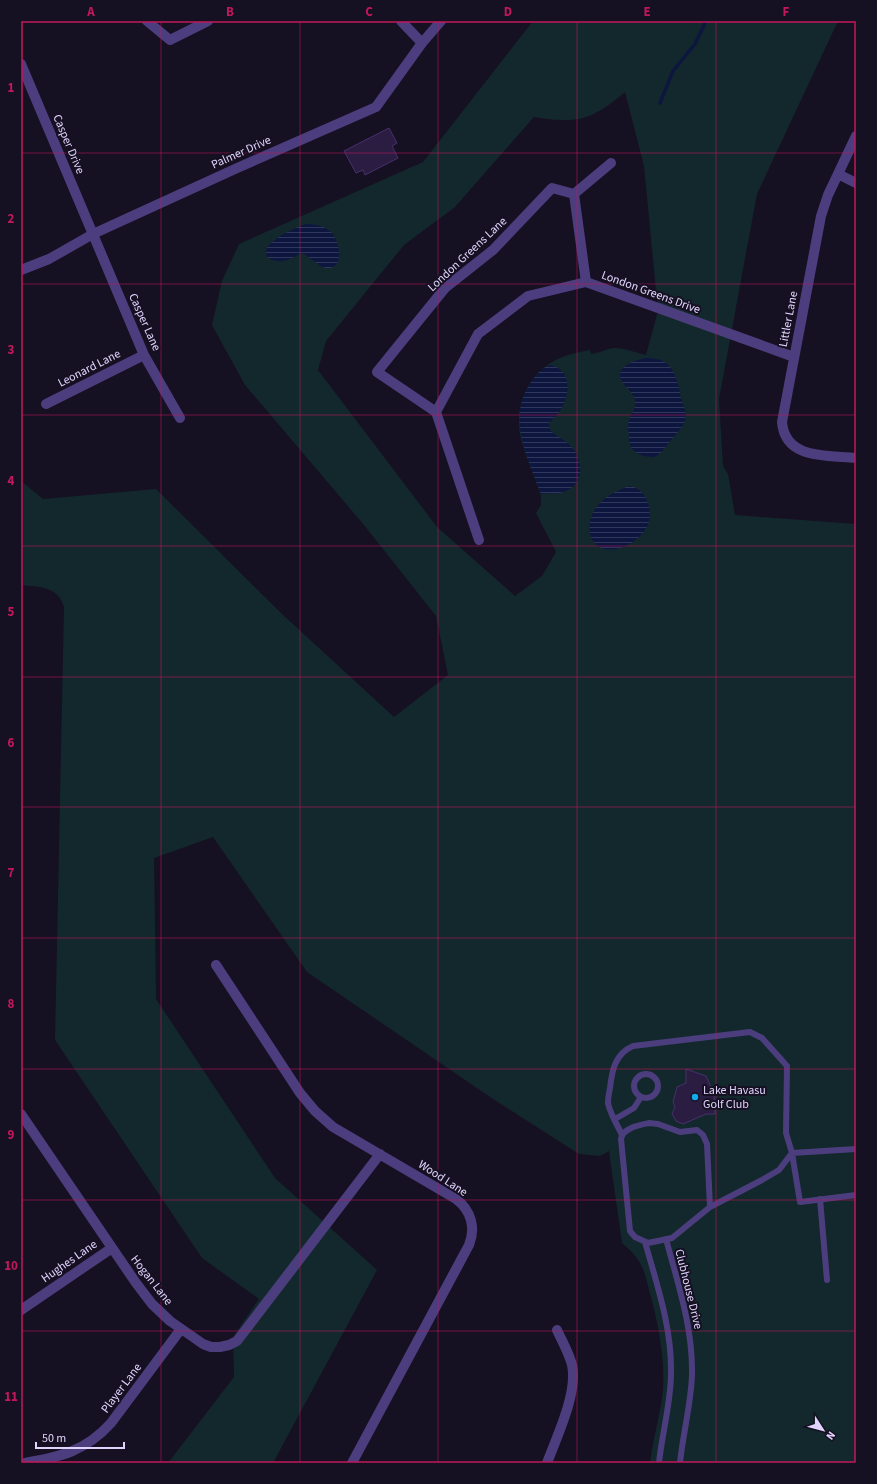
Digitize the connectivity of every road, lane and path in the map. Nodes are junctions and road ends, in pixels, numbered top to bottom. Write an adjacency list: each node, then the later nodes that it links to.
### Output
1 (147, 21): 2 (street)
2 (208, 21)
3 (400, 21): 5 (street)
4 (441, 21): 5 (street, Palmer Drive)
5 (422, 44): 12 (street, Palmer Drive)
6 (21, 64): 12 (street, Casper Drive)
7 (856, 136): 9 (street, Littler Lane)
8 (611, 163): 11 (street)
9 (838, 174): 10 (street); 16 (street, Littler Lane)
10 (856, 182)
11 (574, 194): 14 (street); 18 (street, London Greens Lane)
12 (93, 234): 13 (street, Palmer Drive); 15 (street, Casper Lane)
13 (21, 270)
14 (586, 282): 16 (street, London Greens Drive); 18 (street, London Greens Drive)
15 (144, 355): 17 (street, Leonard Lane); 19 (street, Casper Lane)
16 (794, 358): 20 (street, Littler Lane)
17 (46, 404)
18 (436, 412): 21 (street)
19 (180, 418)
20 (856, 458)
21 (479, 540)
22 (216, 966): 29 (street, Wood Lane)
23 (641, 1097): 23 (lane); 25 (lane)
24 (21, 1114): 35 (street, Hogan Lane)
25 (615, 1119): 26 (lane); 28 (lane)
26 (622, 1135): 32 (lane); 34 (lane)
27 (856, 1149): 28 (lane)
28 (792, 1153): 31 (lane); 32 (lane)
29 (380, 1154): 38 (street, Hogan Lane); 41 (street, Wood Lane)
30 (856, 1195): 31 (lane)
31 (820, 1199): 36 (lane)
32 (710, 1207): 33 (lane)
33 (666, 1240): 34 (lane); 44 (lane, Clubhouse Drive)
34 (645, 1242): 43 (lane)
35 (112, 1248): 37 (street, Hughes Lane); 38 (street, Hogan Lane)
36 (827, 1280)
37 (21, 1310)
38 (181, 1329): 40 (street, Player Lane)
39 (557, 1330): 42 (street)
40 (25, 1463)
41 (352, 1463)
42 (547, 1463)
43 (659, 1463)
44 (680, 1463)

